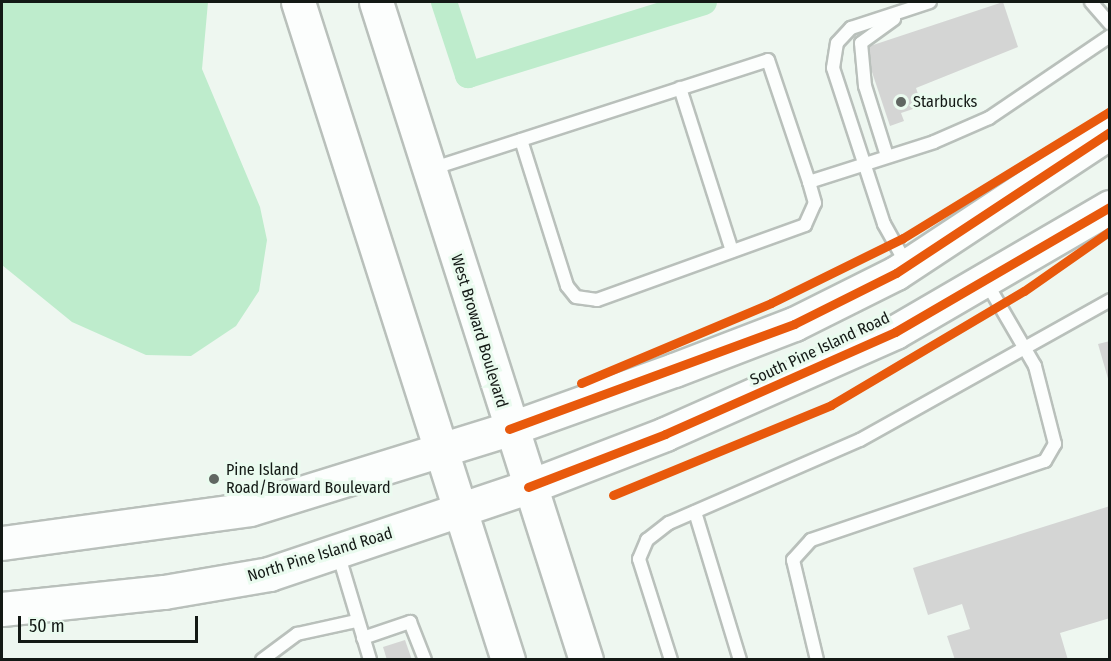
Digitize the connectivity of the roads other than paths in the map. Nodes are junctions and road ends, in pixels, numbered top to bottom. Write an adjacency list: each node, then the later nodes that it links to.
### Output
1 (298, 2): 22 (main road)
2 (376, 2): 13 (main road, West Broward Boulevard)
3 (930, 2): 5 (lane)
4 (1091, 2): 6 (lane)
5 (913, 7): 11 (lane); 12 (lane)
6 (1110, 24)
7 (1110, 36): 11 (lane)
8 (680, 88): 10 (lane); 14 (lane); 16 (lane)
9 (1110, 132): 17 (main road, South Pine Island Road)
10 (521, 140): 13 (lane); 16 (lane)
11 (887, 156): 12 (lane)
12 (865, 164): 14 (lane); 17 (lane)
13 (430, 170): 21 (main road, West Broward Boulevard)
14 (809, 182): 16 (lane)
15 (1110, 207): 18 (main road, South Pine Island Road)
16 (732, 251)
17 (907, 266): 21 (main road, South Pine Island Road)
18 (984, 279): 20 (lane); 23 (main road, South Pine Island Road)
19 (1110, 300): 20 (lane)
20 (1026, 352): 25 (lane); 38 (lane)
21 (509, 429): 22 (main road, South Pine Island Road); 23 (main road, West Broward Boulevard)
22 (438, 452): 24 (main road); 26 (main road)
23 (528, 487): 24 (main road, South Pine Island Road); 35 (main road, West Broward Boulevard)
24 (458, 512): 27 (main road, North Pine Island Road); 34 (main road)
25 (695, 512): 36 (lane); 37 (lane)
26 (2, 543)
27 (338, 551): 28 (main road, North Pine Island Road); 29 (lane)
28 (2, 609)
29 (356, 621): 30 (lane); 32 (lane)
30 (363, 638): 31 (lane); 33 (lane)
31 (419, 654)
32 (262, 660)
33 (370, 660)
34 (508, 660)
35 (586, 660)
36 (671, 660)
37 (740, 660)
38 (817, 660)

